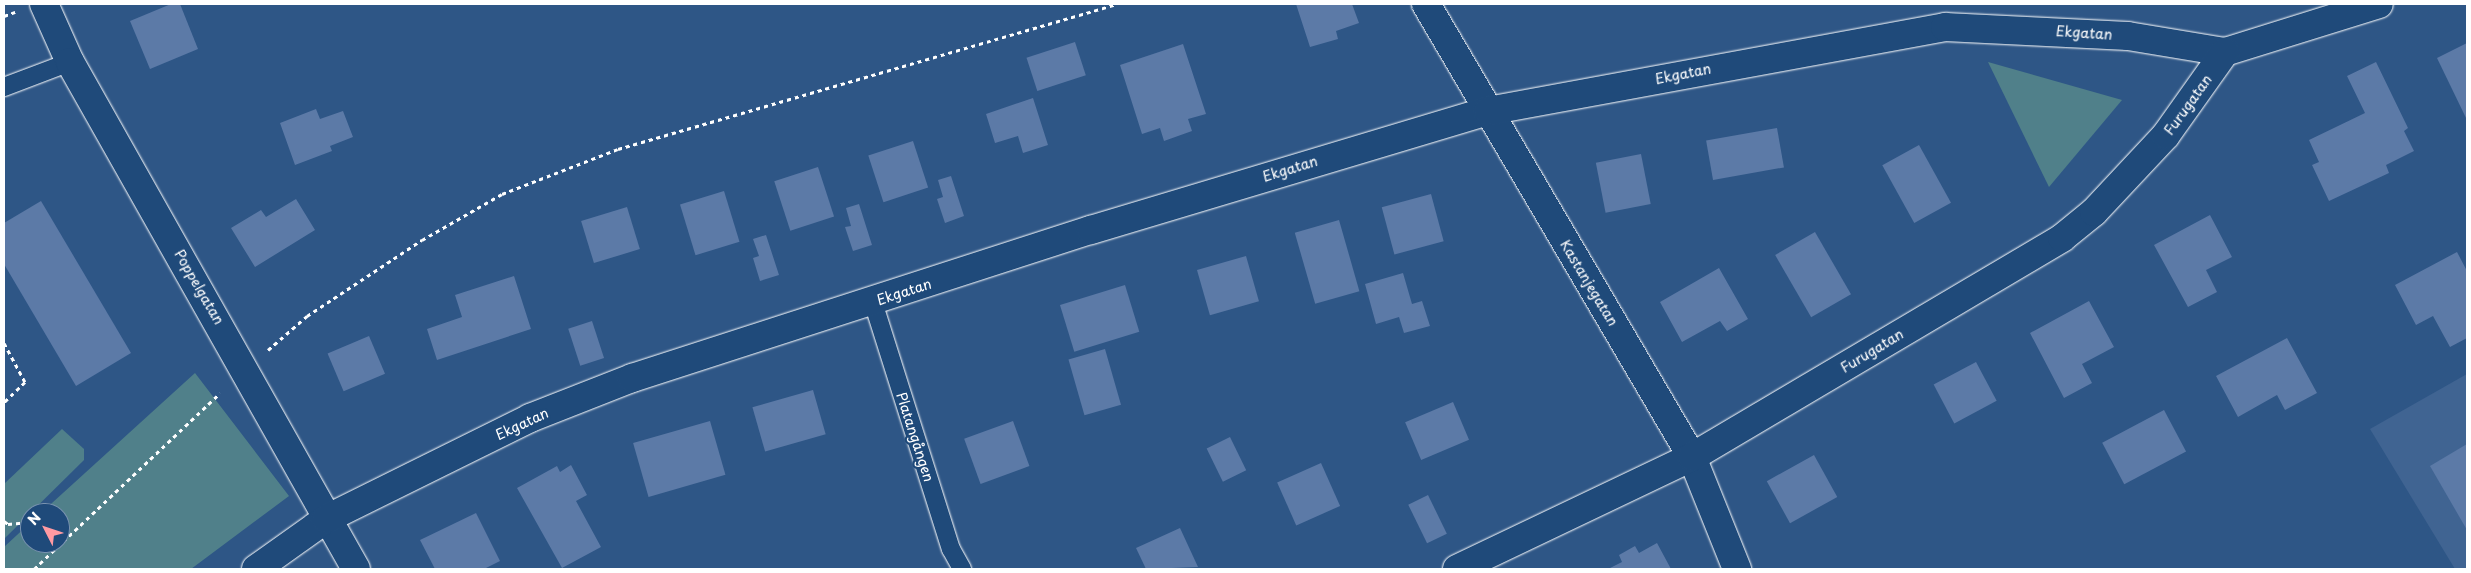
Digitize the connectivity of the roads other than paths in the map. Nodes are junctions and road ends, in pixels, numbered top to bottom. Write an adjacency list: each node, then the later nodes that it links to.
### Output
1 (44, 4): 5 (street, Poppelgatan)
2 (1426, 4): 7 (street, Kastanjegatan)
3 (2379, 4): 4 (street, Ekgatan)
4 (2225, 52): 7 (street, Ekgatan); 9 (street, Furugatan)
5 (70, 62): 6 (lane); 10 (street, Poppelgatan)
6 (4, 87)
7 (1488, 111): 8 (street, Ekgatan); 9 (street, Kastanjegatan)
8 (873, 302): 10 (street, Ekgatan); 13 (lane, Platangången)
9 (1692, 457): 14 (street, Furugatan); 15 (street, Kastanjegatan)
10 (326, 519): 11 (street, Ekgatan); 12 (street, Poppelgatan)
11 (256, 569)
12 (356, 569)
13 (962, 569)
14 (1457, 569)
15 (1737, 569)

